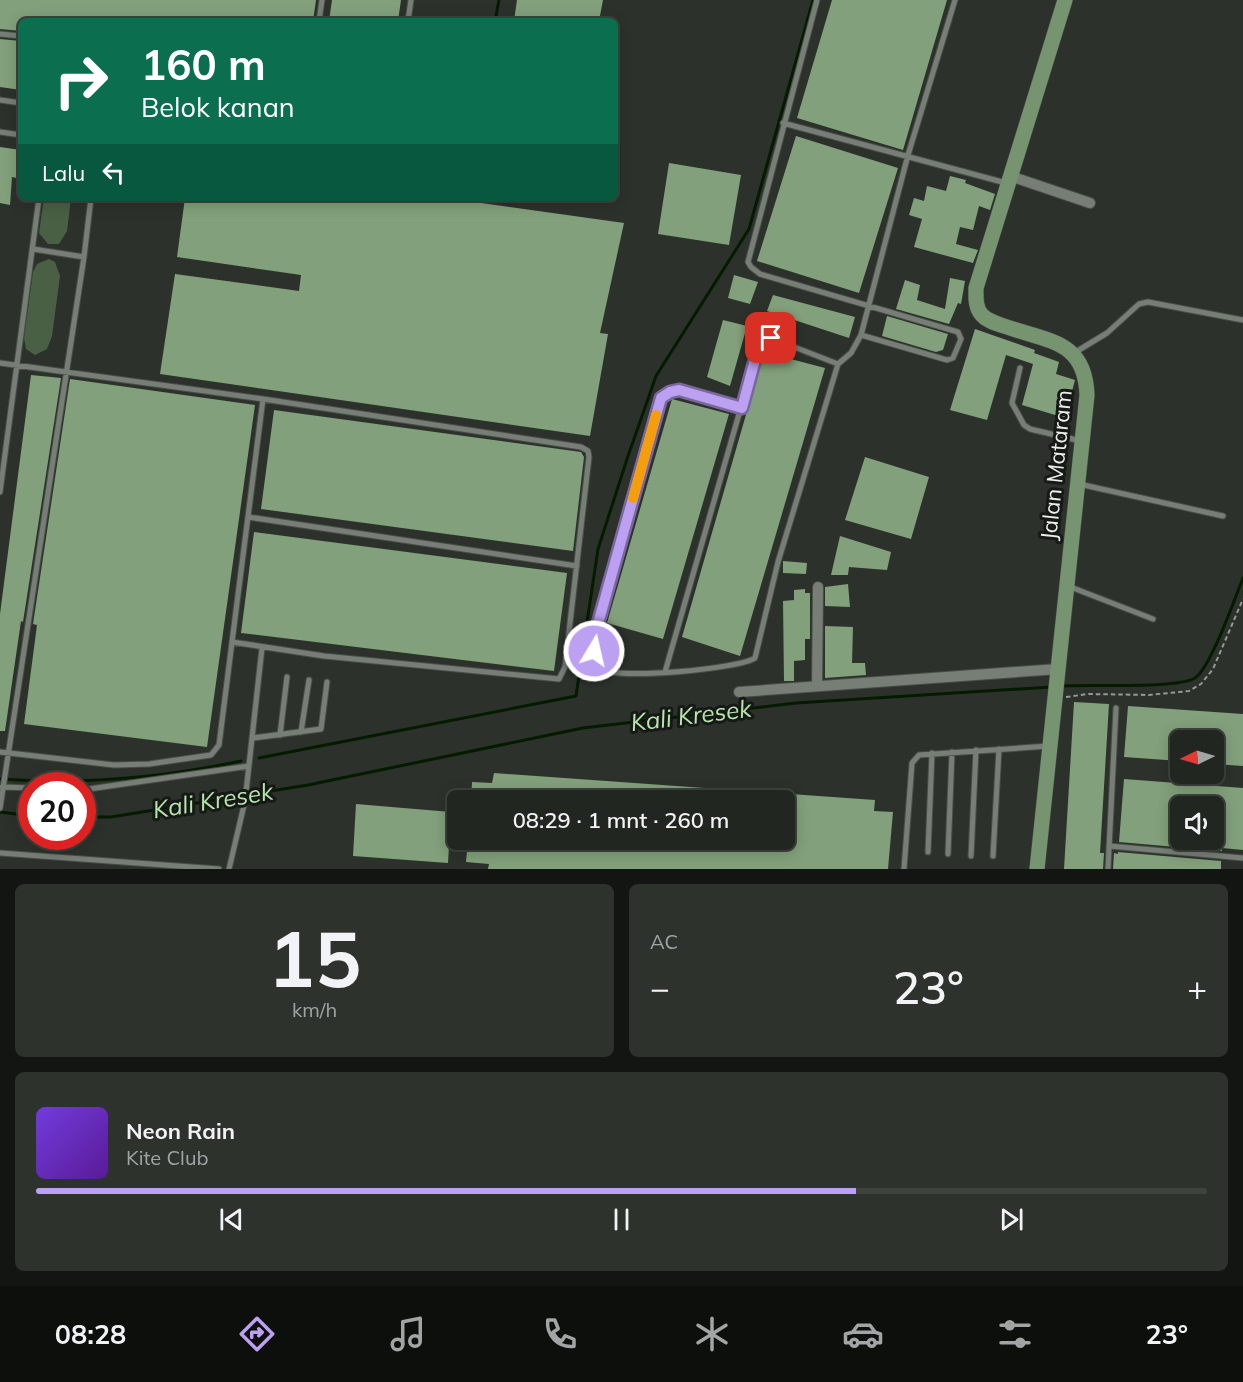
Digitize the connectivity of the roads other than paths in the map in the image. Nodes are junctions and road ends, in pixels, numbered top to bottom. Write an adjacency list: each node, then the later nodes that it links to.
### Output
1 (322, 0): 6 (lane)
2 (411, 0): 7 (lane)
3 (817, 0): 12 (lane)
4 (955, 0): 15 (lane)
5 (1065, 0): 16 (main road)
6 (319, 18)
7 (408, 18)
8 (0, 34): 9 (lane)
9 (18, 36)
10 (0, 100): 11 (lane)
11 (18, 103)
12 (783, 123): 15 (lane); 22 (lane)
13 (0, 132): 14 (lane)
14 (18, 135)
15 (908, 155): 16 (lane); 22 (lane)
16 (1009, 180): 19 (street); 25 (main road)
17 (39, 201): 20 (lane)
18 (91, 201): 21 (lane)
19 (1090, 203)
20 (33, 249): 21 (lane); 28 (lane)
21 (84, 257): 30 (lane)
22 (868, 304): 24 (lane); 24 (lane)
23 (1243, 320): 25 (lane)
24 (861, 335): 27 (lane)
25 (1074, 353): 33 (main road, Jalan Mataram)
26 (0, 363): 28 (lane)
27 (838, 364): 32 (lane); 45 (lane)
28 (18, 365): 30 (lane); 35 (lane)
29 (1020, 368): 33 (lane)
30 (67, 371): 31 (lane); 61 (lane)
31 (263, 399): 37 (lane); 38 (lane)
32 (742, 408): 45 (lane); 45 (lane)
33 (1082, 442): 34 (main road, Jalan Mataram)
34 (1078, 484): 36 (lane); 39 (main road, Jalan Mataram)
35 (0, 492)
36 (1223, 516)
37 (248, 517): 38 (lane); 42 (lane)
38 (577, 566): 43 (lane)
39 (1066, 585): 41 (lane); 44 (main road, Jalan Mataram)
40 (818, 587): 49 (street)
41 (1153, 619)
42 (232, 642): 43 (lane); 61 (lane)
43 (262, 648): 54 (lane)
44 (1058, 671): 49 (street); 55 (main road, Jalan Mataram)
45 (665, 672)
46 (287, 677): 53 (lane)
47 (309, 680): 52 (lane)
48 (327, 682): 52 (lane)
49 (817, 686): 50 (street)
50 (739, 692)
51 (1116, 708): 68 (lane)
52 (301, 732): 53 (lane)
53 (280, 735): 54 (lane)
54 (253, 738): 62 (lane)
55 (1050, 746): 56 (lane); 78 (main road, Jalan Mataram)
56 (999, 749): 57 (lane); 73 (lane)
57 (976, 750): 59 (lane); 72 (lane)
58 (0, 752): 61 (lane)
59 (952, 752): 60 (lane); 71 (lane)
60 (932, 753): 69 (lane); 77 (lane)
61 (9, 754): 63 (lane)
62 (249, 766): 65 (lane); 76 (lane)
63 (2, 785): 64 (lane); 66 (lane)
64 (18, 787)
65 (96, 788)
66 (1, 797): 67 (lane)
67 (0, 808)
68 (1109, 846): 74 (lane); 79 (lane)
69 (928, 852)
70 (0, 853): 75 (lane)
71 (948, 854)
72 (971, 856)
73 (993, 856)
74 (1243, 858)
75 (219, 869)
76 (229, 869)
77 (904, 869)
78 (1037, 869)
79 (1108, 869)

